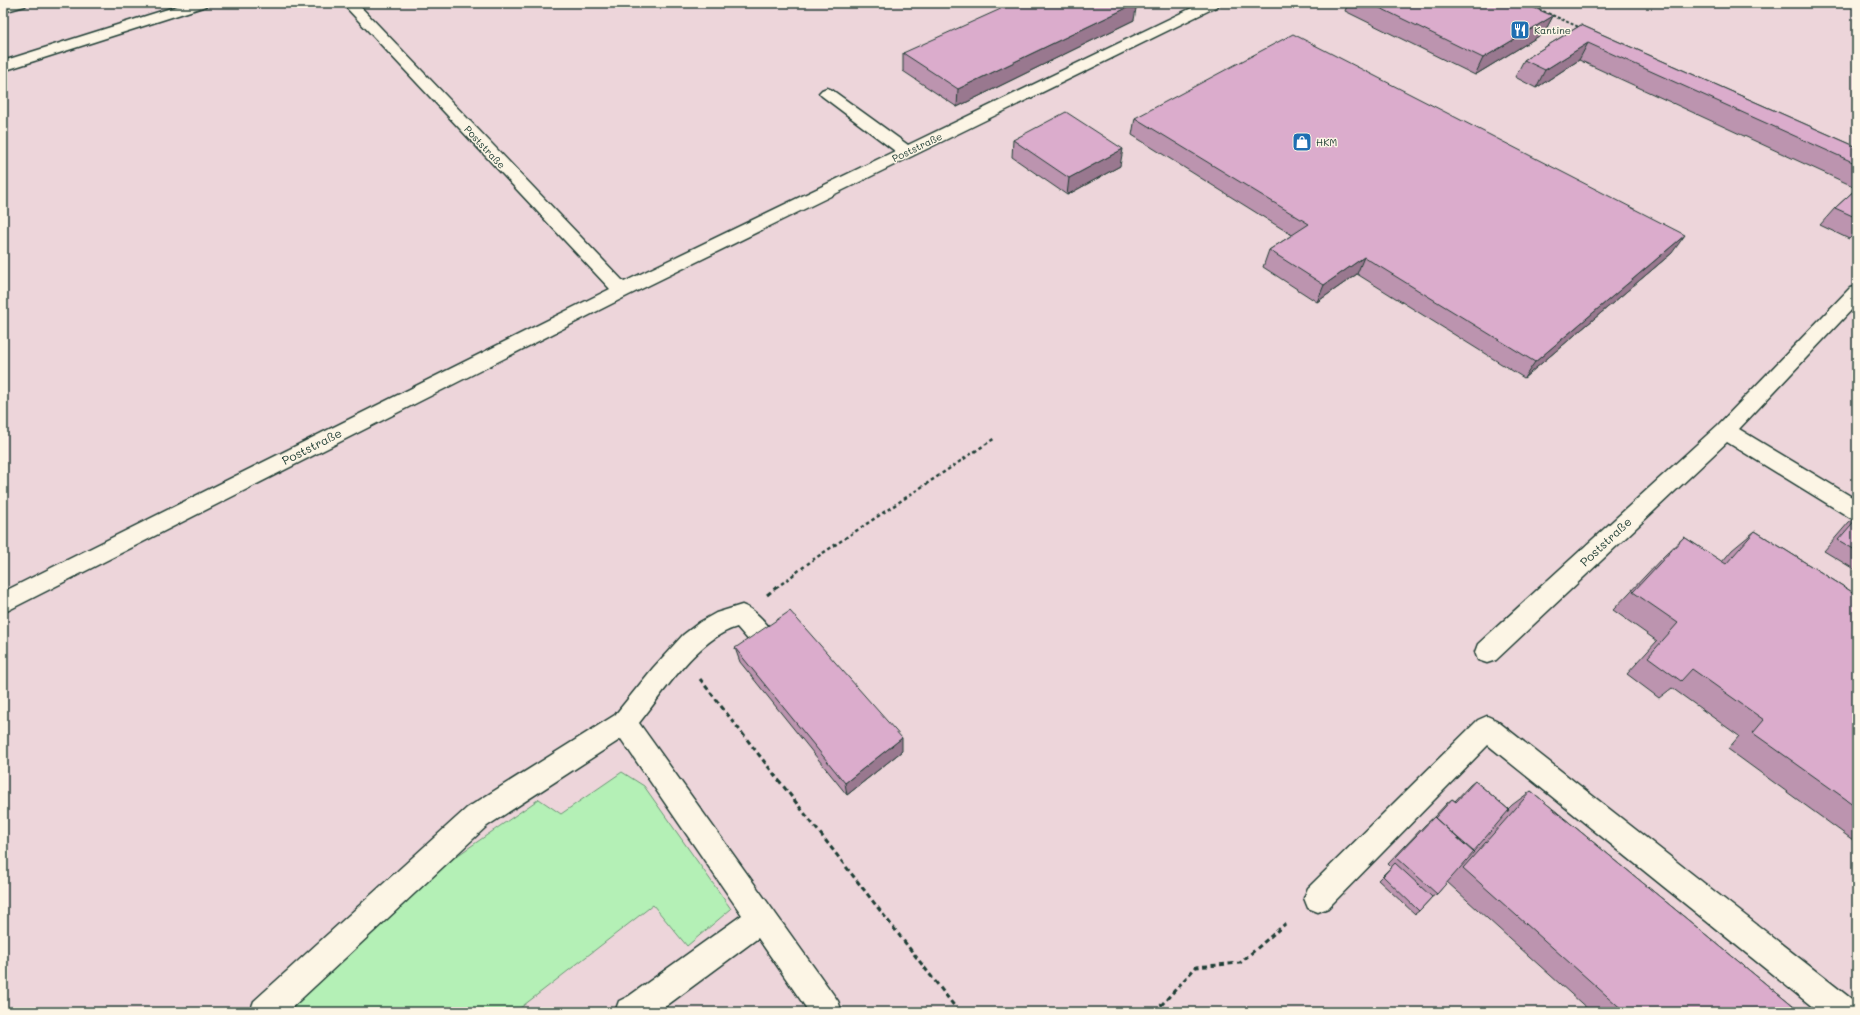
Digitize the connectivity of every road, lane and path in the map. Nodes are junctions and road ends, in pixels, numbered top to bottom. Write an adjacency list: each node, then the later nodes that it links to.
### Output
1 (20, 3): 6 (street)
2 (201, 3): 8 (street)
3 (349, 3): 11 (street, Poststraße)
4 (1212, 3): 10 (street, Poststraße)
5 (1525, 3): 7 (path)
6 (3, 8)
7 (1582, 28)
8 (3, 66)
9 (827, 93): 10 (street)
10 (907, 152): 11 (street, Poststraße)
11 (622, 291): 16 (street, Poststraße)
12 (1857, 292): 13 (street, Poststraße)
13 (1725, 432): 15 (street); 19 (street, Poststraße)
14 (995, 438): 17 (path)
15 (1857, 511)
16 (3, 603)
17 (742, 615): 18 (street); 20 (street)
18 (767, 643)
19 (1487, 652)
20 (680, 654): 21 (street); 28 (path)
21 (624, 723): 23 (street); 25 (street)
22 (1318, 898): 30 (street)
23 (761, 918): 26 (street); 27 (street)
24 (1285, 924): 29 (path)
25 (265, 1012)
26 (630, 1012)
27 (827, 1012)
28 (959, 1012)
29 (1155, 1012)
30 (1843, 1012)

